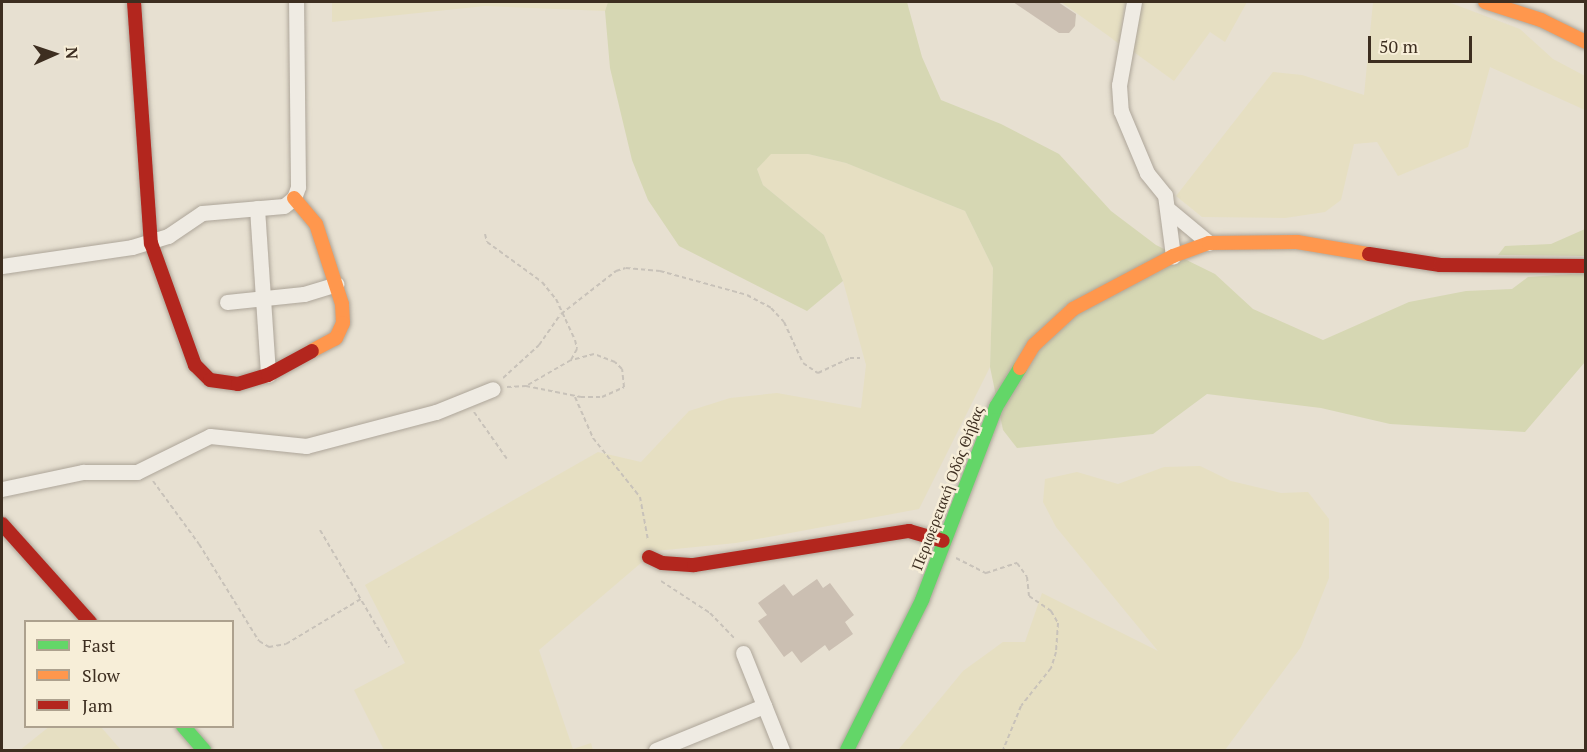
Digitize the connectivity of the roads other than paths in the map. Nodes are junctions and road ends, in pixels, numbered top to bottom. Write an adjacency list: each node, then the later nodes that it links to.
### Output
1 (134, 2): 9 (street)
2 (296, 2): 6 (street)
3 (1134, 2): 8 (street)
4 (1485, 2): 5 (street)
5 (1586, 42)
6 (294, 198): 7 (street); 14 (street)
7 (257, 208): 9 (street); 15 (street)
8 (1168, 208): 10 (street); 11 (street)
9 (151, 243): 12 (street); 17 (street)
10 (1209, 243): 11 (street, Περιφερειακή Οδός Θήβας); 13 (street, Περιφερειακή Οδός Θήβας)
11 (1173, 256): 21 (street, Περιφερειακή Οδός Θήβας)
12 (2, 266)
13 (1586, 266)
14 (336, 285): 15 (street); 17 (street)
15 (263, 295): 16 (street); 17 (street)
16 (227, 302)
17 (268, 375)
18 (493, 389): 19 (street)
19 (2, 489)
20 (2, 524): 23 (street)
21 (942, 546): 22 (street); 30 (street, Περιφερειακή Οδός Θήβας)
22 (649, 556)
23 (89, 620)
24 (743, 653): 25 (street)
25 (764, 706): 28 (street); 29 (street)
26 (185, 728): 27 (street)
27 (204, 750)
28 (656, 750)
29 (782, 750)
30 (847, 750)

